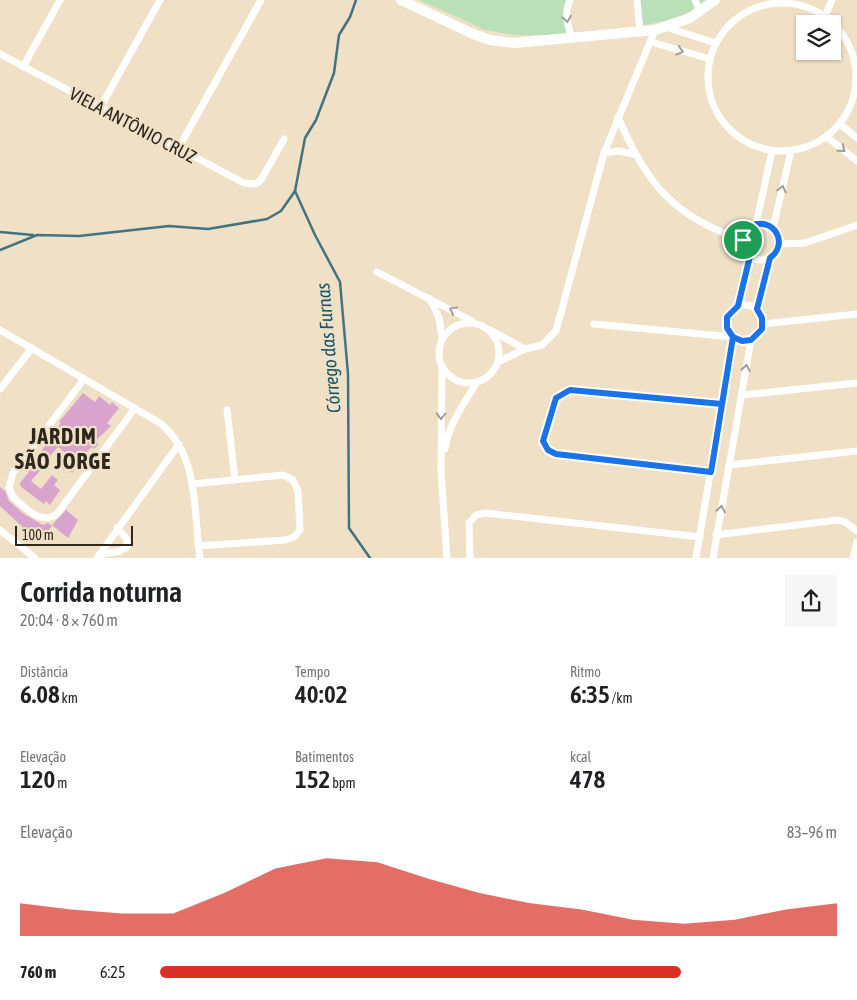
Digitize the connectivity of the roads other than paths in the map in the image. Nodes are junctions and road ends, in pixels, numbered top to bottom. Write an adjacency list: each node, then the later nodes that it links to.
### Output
1 (60, 0): 23 (street)
2 (160, 0): 24 (street)
3 (262, 0): 30 (street)
4 (402, 0): 18 (main road)
5 (570, 0): 18 (street, one-way to 18)
6 (637, 0): 16 (street)
7 (695, 0): 11 (street)
8 (716, 0): 11 (main road)
9 (832, 0): 13 (street)
10 (808, 3): 12 (street); 20 (street)
11 (700, 12): 14 (main road)
12 (824, 15)
13 (825, 15)
14 (666, 27): 15 (main road); 20 (street)
15 (655, 30): 16 (main road); 19 (street)
16 (640, 32): 18 (main road)
17 (841, 33): 26 (street)
18 (572, 39)
19 (651, 42): 22 (street, one-way to 22); 25 (street)
20 (716, 43): 22 (street)
21 (0, 54): 23 (street, VIELA ANTÔNIO CRUZ)
22 (710, 59): 31 (street)
23 (23, 67): 24 (street, VIELA ANTÔNIO CRUZ)
24 (100, 108): 30 (street, VIELA ANTÔNIO CRUZ)
25 (618, 117): 33 (street); 34 (street)
26 (840, 124): 27 (street); 28 (street)
27 (827, 137): 32 (street); 35 (street, one-way to 35)
28 (857, 138)
29 (284, 139): 30 (street, VIELA ANTÔNIO CRUZ)
30 (178, 149)
31 (772, 150): 32 (street); 36 (street)
32 (791, 151): 38 (street, one-way to 32)
33 (604, 153): 34 (street); 57 (street)
34 (633, 154): 39 (street)
35 (857, 161)
36 (756, 224): 38 (street); 39 (street)
37 (857, 225): 40 (street)
38 (774, 228): 40 (street)
39 (743, 240): 41 (street)
40 (780, 244): 42 (street)
41 (750, 256): 42 (street); 45 (street)
42 (770, 258): 46 (street)
43 (377, 272): 44 (street)
44 (430, 298): 48 (street, one-way to 44); 54 (street)
45 (738, 306): 46 (street); 53 (street)
46 (757, 309): 50 (street)
47 (857, 314): 50 (street)
48 (475, 322): 52 (street); 54 (street)
49 (594, 324): 53 (street)
50 (763, 324): 55 (street)
51 (0, 330): 56 (street)
52 (489, 330): 57 (street); 58 (street)
53 (733, 337): 55 (street); 65 (street)
54 (442, 338): 59 (street)
55 (751, 340): 64 (street, one-way to 55)
56 (32, 348): 60 (street); 63 (street)
57 (525, 349): 58 (street)
58 (498, 362): 61 (street)
59 (442, 367): 61 (street); 71 (street, one-way to 71)
60 (84, 379): 66 (street); 66 (street)
61 (477, 382): 71 (street)
62 (857, 383): 64 (street)
63 (0, 389)
64 (742, 395): 70 (street)
65 (722, 404): 72 (street); 72 (street)
66 (135, 408): 68 (street)
67 (227, 410): 73 (street)
68 (179, 444): 74 (street); 75 (street)
69 (857, 452): 70 (street)
70 (729, 465): 78 (street, one-way to 70)
71 (441, 471): 85 (street)
72 (711, 472): 79 (street)
73 (235, 479): 74 (street); 81 (street)
74 (192, 484): 81 (street)
75 (117, 528): 82 (street); 82 (street)
76 (0, 530): 83 (street)
77 (857, 531): 78 (street)
78 (716, 535): 88 (street)
79 (700, 537): 86 (street); 87 (street)
80 (857, 542): 89 (street)
81 (198, 546): 84 (street)
82 (98, 556)
83 (35, 558)
84 (200, 558)
85 (447, 558)
86 (470, 558)
87 (696, 558)
88 (713, 558)
89 (853, 558)

